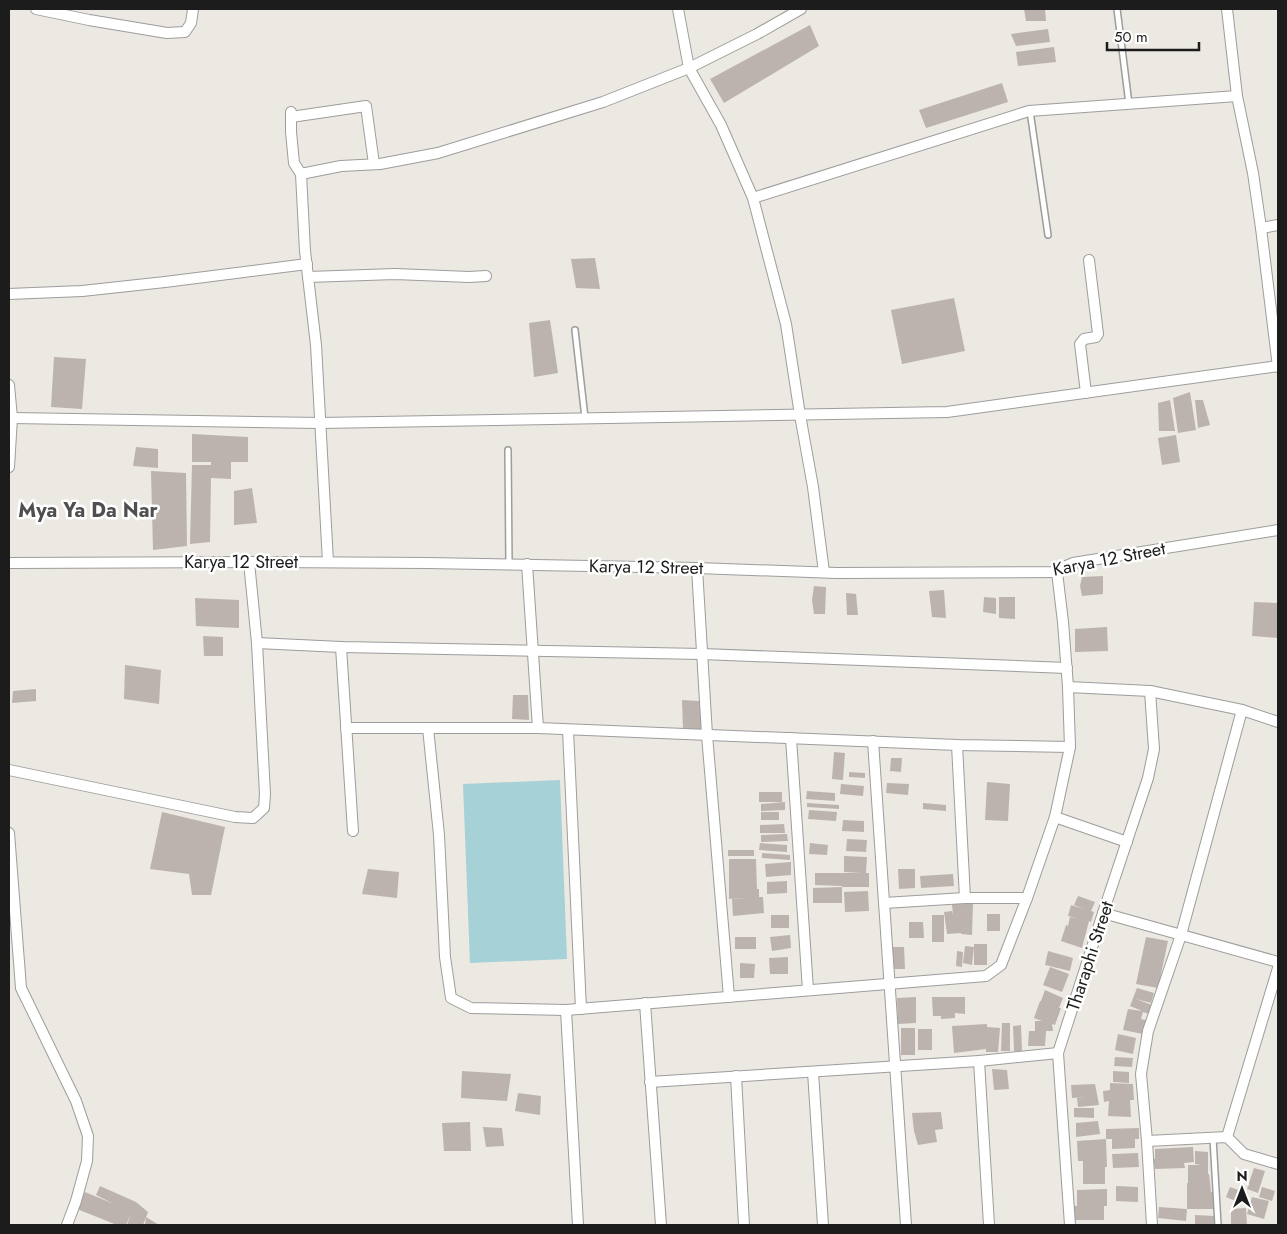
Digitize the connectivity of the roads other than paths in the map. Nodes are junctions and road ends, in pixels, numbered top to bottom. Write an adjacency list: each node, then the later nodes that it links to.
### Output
1 (36, 9): 2 (street)
2 (193, 9)
3 (678, 9): 7 (street)
4 (801, 9): 7 (street)
5 (1117, 9): 9 (lane)
6 (1227, 9): 8 (street)
7 (688, 68): 11 (street); 13 (street)
8 (1237, 96): 9 (street); 15 (street)
9 (1129, 104): 10 (street)
10 (1030, 111): 13 (street); 16 (lane)
11 (374, 164): 12 (street); 12 (street)
12 (301, 174): 18 (street)
13 (753, 198): 26 (street)
14 (1278, 225): 15 (street)
15 (1261, 228): 23 (street)
16 (1048, 235)
17 (1089, 260): 25 (street)
18 (307, 264): 20 (street); 21 (street)
19 (486, 276): 20 (street)
20 (308, 277): 29 (street)
21 (9, 294)
22 (574, 330): 28 (lane)
23 (1278, 366): 25 (street)
24 (9, 385): 27 (street)
25 (1086, 393): 26 (street)
26 (800, 415): 28 (street); 39 (street)
27 (12, 418): 29 (street); 31 (street)
28 (585, 418): 29 (street)
29 (320, 423): 34 (street)
30 (508, 450): 36 (lane)
31 (9, 467)
32 (1278, 530): 40 (street, Karya 12 Street)
33 (248, 562): 34 (street, Karya 12 Street); 35 (street, Karya 12 Street); 41 (street)
34 (328, 562): 36 (street, Karya 12 Street)
35 (9, 563)
36 (509, 564): 37 (street, Karya 12 Street)
37 (527, 564): 38 (street, Karya 12 Street); 43 (street)
38 (697, 568): 39 (street, Karya 12 Street); 44 (street)
39 (824, 572): 40 (street, Karya 12 Street)
40 (1056, 572): 45 (street)
41 (256, 643): 42 (street); 59 (street)
42 (340, 647): 43 (street); 50 (street)
43 (533, 651): 44 (street); 52 (street)
44 (702, 654): 45 (street); 54 (street)
45 (1067, 668): 46 (street)
46 (1068, 687): 47 (street); 58 (street)
47 (1150, 691): 48 (street); 63 (street, Tharaphi Street)
48 (1242, 710): 49 (street); 68 (street)
49 (1278, 722)
50 (346, 728): 51 (street); 61 (street)
51 (428, 728): 52 (street); 76 (street)
52 (538, 728): 53 (street)
53 (568, 730): 54 (street); 75 (street)
54 (707, 735): 55 (street); 73 (street)
55 (790, 738): 56 (street); 72 (street)
56 (872, 741): 57 (street); 66 (street)
57 (957, 745): 58 (street); 64 (street)
58 (1070, 747): 60 (street)
59 (9, 770)
60 (1055, 817): 63 (street); 65 (street)
61 (354, 831)
62 (9, 833): 87 (street)
63 (1127, 842): 67 (street, Tharaphi Street)
64 (964, 898): 65 (street); 66 (street)
65 (1027, 898): 71 (street)
66 (884, 903): 71 (street)
67 (1103, 912): 68 (street); 77 (street, Tharaphi Street)
68 (1182, 935): 69 (street); 85 (street)
69 (1278, 962)
70 (1278, 968): 83 (street)
71 (890, 984): 72 (street); 79 (street)
72 (808, 990): 73 (street)
73 (729, 996): 74 (street)
74 (644, 1003): 75 (street); 82 (street)
75 (581, 1008): 76 (street)
76 (566, 1010): 88 (street)
77 (1058, 1053): 78 (street); 94 (street, Tharaphi Street)
78 (979, 1061): 79 (street); 93 (street)
79 (896, 1066): 80 (street); 92 (street)
80 (813, 1072): 81 (street); 91 (street)
81 (736, 1076): 82 (street); 90 (street)
82 (650, 1082): 89 (street)
83 (1227, 1137): 84 (street); 86 (street)
84 (1213, 1138): 85 (street); 96 (lane)
85 (1147, 1141): 95 (street)
86 (1278, 1164)
87 (67, 1225)
88 (578, 1225)
89 (661, 1225)
90 (744, 1225)
91 (823, 1225)
92 (906, 1225)
93 (989, 1225)
94 (1070, 1225)
95 (1152, 1225)
96 (1218, 1225)

